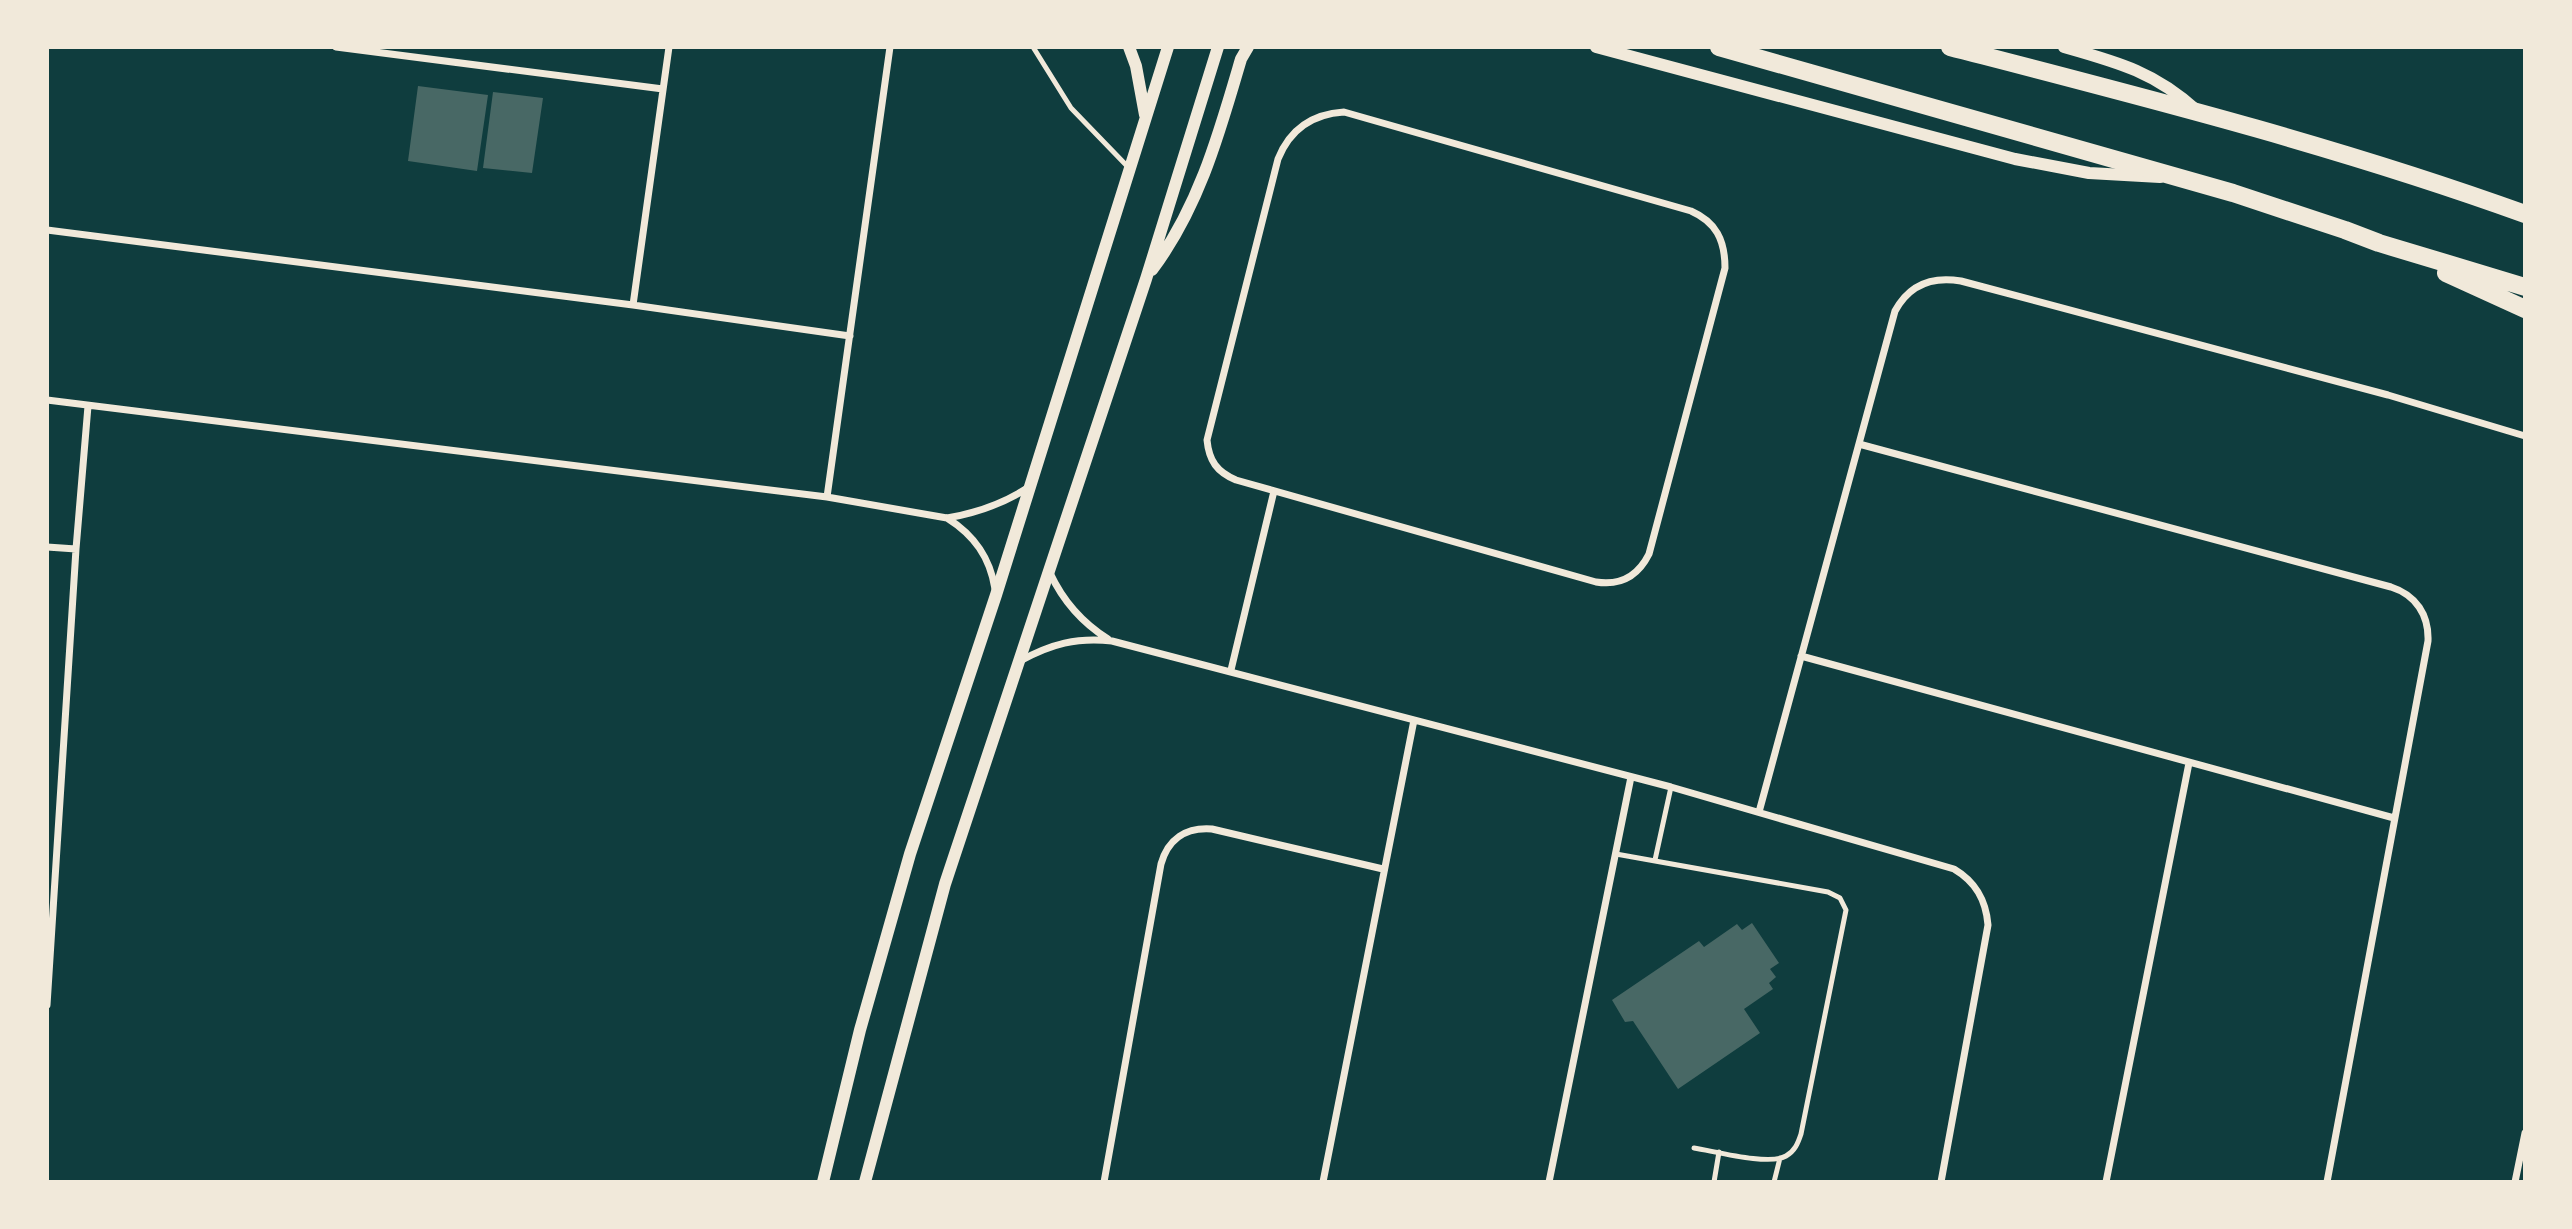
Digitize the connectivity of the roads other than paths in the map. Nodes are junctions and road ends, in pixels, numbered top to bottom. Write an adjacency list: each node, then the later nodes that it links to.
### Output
1 (336, 47): 13 (street)
2 (669, 47): 13 (street)
3 (890, 47): 25 (street)
4 (1032, 47): 16 (lane)
5 (1129, 47): 15 (street)
6 (1168, 47): 15 (street)
7 (1218, 47): 21 (street)
8 (1248, 47): 21 (street)
9 (1596, 47): 17 (street)
10 (1719, 47): 17 (main road)
11 (1950, 47): 14 (main road)
12 (2064, 47): 14 (street)
13 (663, 89): 23 (street)
14 (2197, 111): 18 (main road)
15 (1145, 121): 16 (street)
16 (1130, 169): 30 (street)
17 (2176, 178): 20 (main road)
18 (2525, 214)
19 (47, 230): 23 (street)
20 (2379, 243): 22 (main road); 24 (main road)
21 (1146, 279): 36 (street)
22 (2525, 287)
23 (633, 305): 25 (street)
24 (2525, 309)
25 (850, 336): 32 (street)
26 (47, 400): 27 (street)
27 (88, 406): 32 (street); 35 (street)
28 (2525, 436): 29 (street)
29 (1859, 444): 39 (street); 47 (street)
30 (1029, 487): 33 (street); 37 (street)
31 (1274, 491): 31 (street); 41 (street)
32 (827, 497): 33 (street)
33 (947, 518): 37 (street)
34 (47, 547): 35 (street)
35 (76, 549): 51 (street)
36 (1049, 570): 38 (street); 40 (street)
37 (996, 594): 56 (street)
38 (1112, 641): 40 (street); 41 (street)
39 (1801, 656): 43 (street); 46 (street)
40 (1020, 661): 57 (street)
41 (1231, 670): 42 (street)
42 (1414, 720): 44 (street); 50 (street)
43 (2189, 763): 47 (street); 64 (street)
44 (1631, 778): 45 (street); 48 (street)
45 (1671, 787): 46 (street); 49 (lane)
46 (1759, 812): 63 (street)
47 (2393, 818): 65 (street)
48 (1616, 854): 49 (lane); 60 (street)
49 (1655, 860): 55 (lane)
50 (1383, 869): 58 (street); 59 (street)
51 (47, 1005)
52 (2525, 1133): 66 (street)
53 (1694, 1148): 54 (lane)
54 (1719, 1152): 55 (lane); 61 (lane)
55 (1780, 1158): 62 (lane)
56 (822, 1182)
57 (865, 1182)
58 (1104, 1182)
59 (1322, 1182)
60 (1549, 1182)
61 (1714, 1182)
62 (1774, 1182)
63 (1941, 1182)
64 (2106, 1182)
65 (2327, 1182)
66 (2515, 1182)

